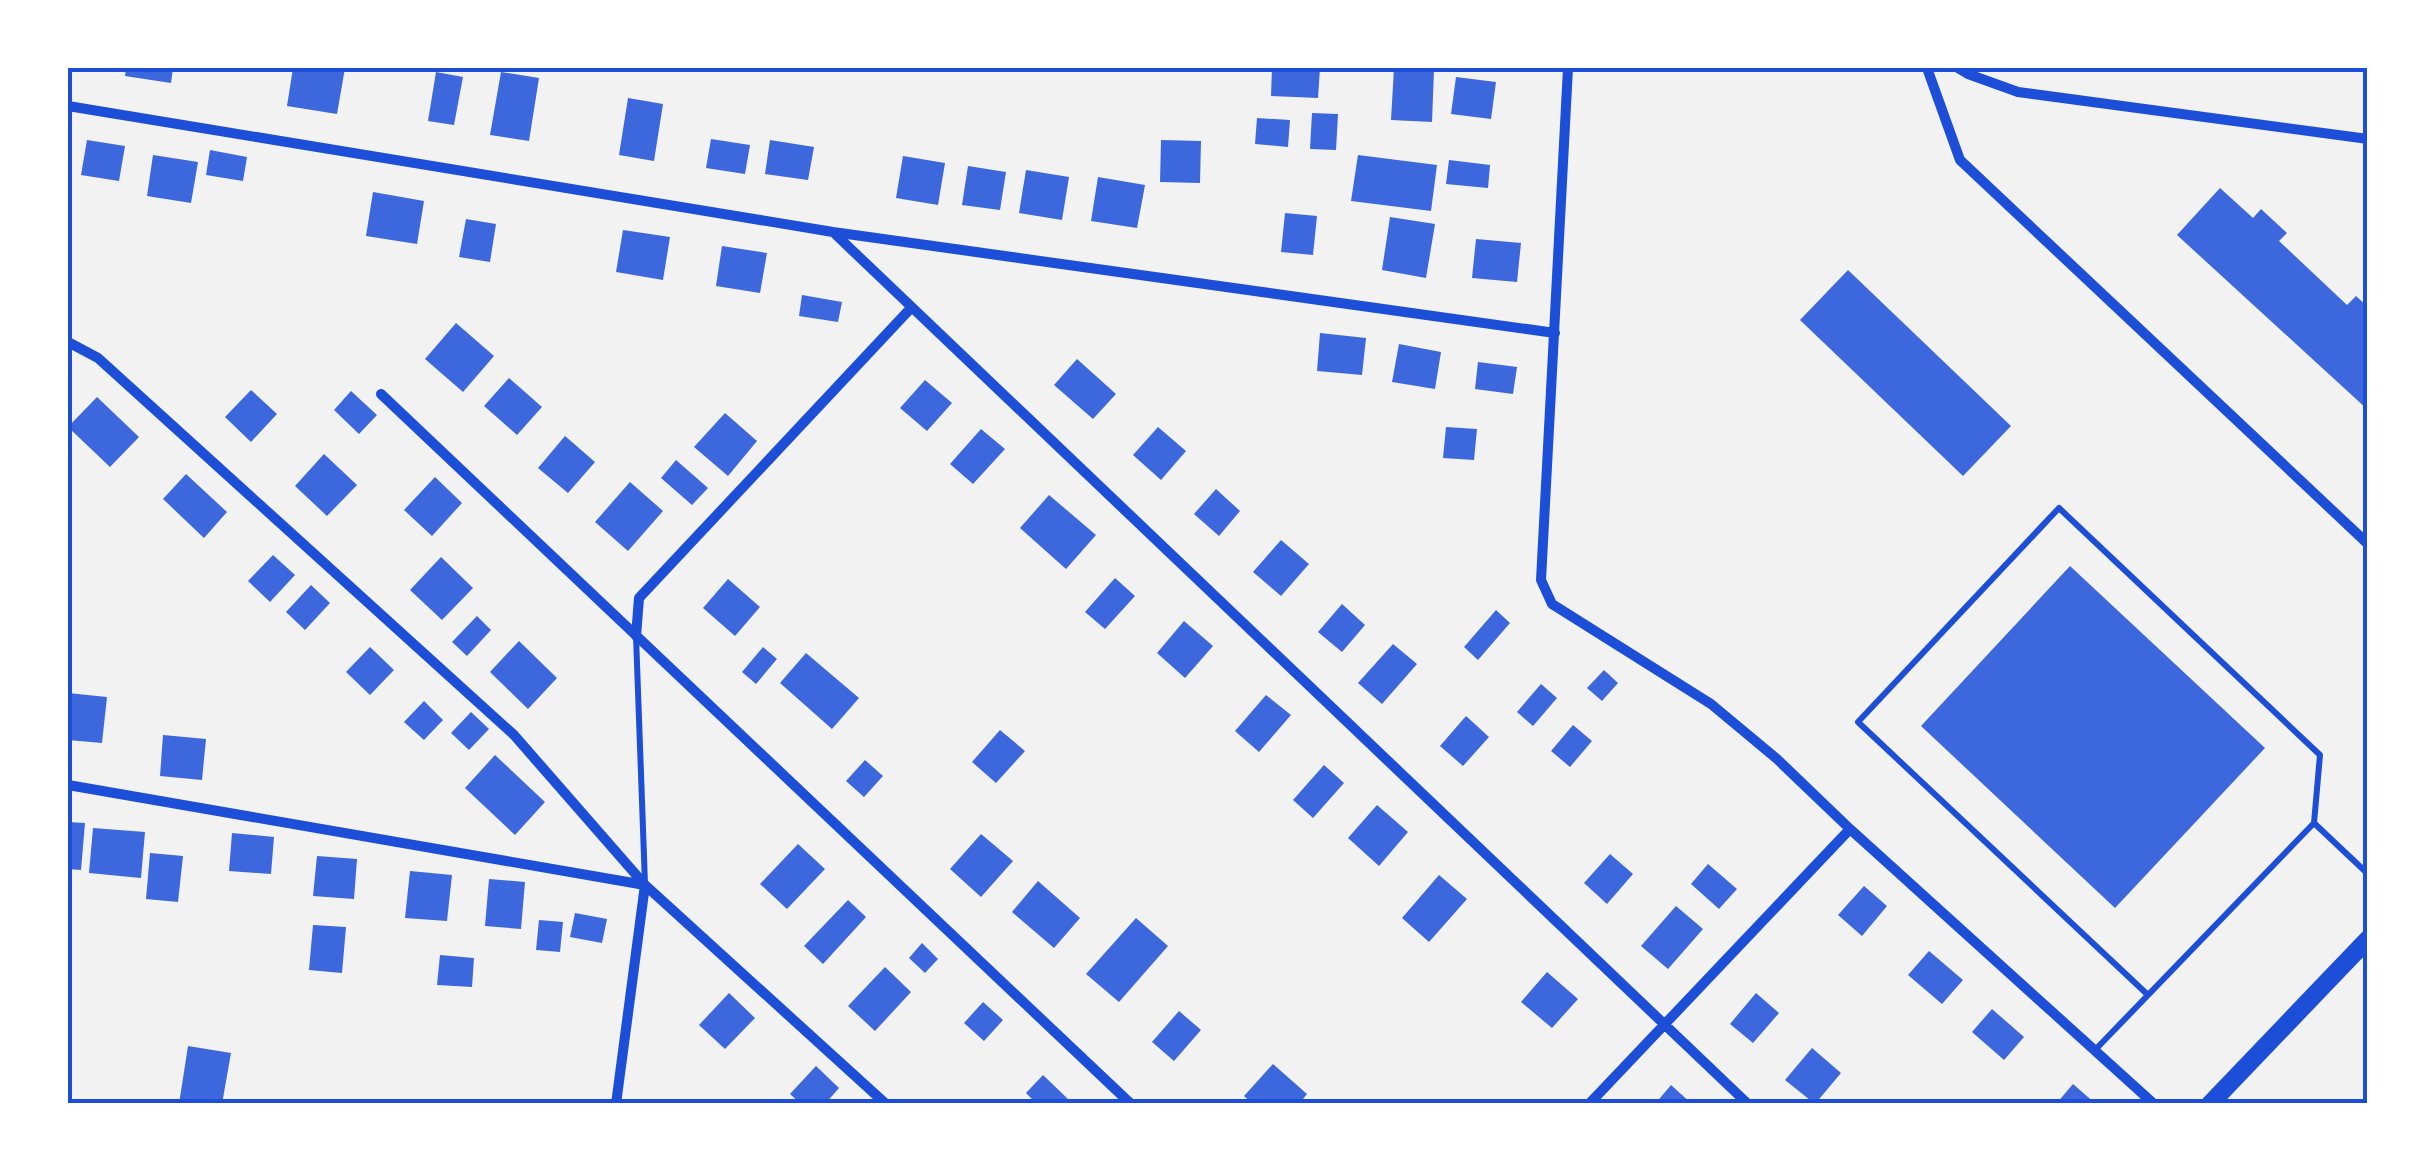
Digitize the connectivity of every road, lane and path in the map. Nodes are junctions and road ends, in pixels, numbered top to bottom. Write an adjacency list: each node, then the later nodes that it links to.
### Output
1 (1568, 68): 8 (street)
2 (1928, 68): 11 (street)
3 (1958, 68): 5 (street)
4 (68, 106): 6 (street)
5 (2368, 138)
6 (833, 232): 7 (street); 8 (street)
7 (910, 309): 12 (street); 20 (street)
8 (1555, 333): 15 (street)
9 (68, 342): 17 (street)
10 (381, 394): 12 (street)
11 (2368, 544)
12 (636, 636): 17 (lane); 24 (street)
13 (68, 786): 17 (street)
14 (2314, 823): 16 (lane); 19 (lane); 19 (lane)
15 (1850, 829): 20 (street); 21 (street)
16 (2368, 874)
17 (645, 885): 22 (street); 23 (street)
18 (2368, 939): 28 (main road)
19 (2148, 995): 21 (lane)
20 (1664, 1024): 25 (street); 26 (street)
21 (2095, 1050): 27 (street)
22 (616, 1104)
23 (886, 1104)
24 (1132, 1104)
25 (1588, 1104)
26 (1748, 1104)
27 (2154, 1104)
28 (2210, 1104)

